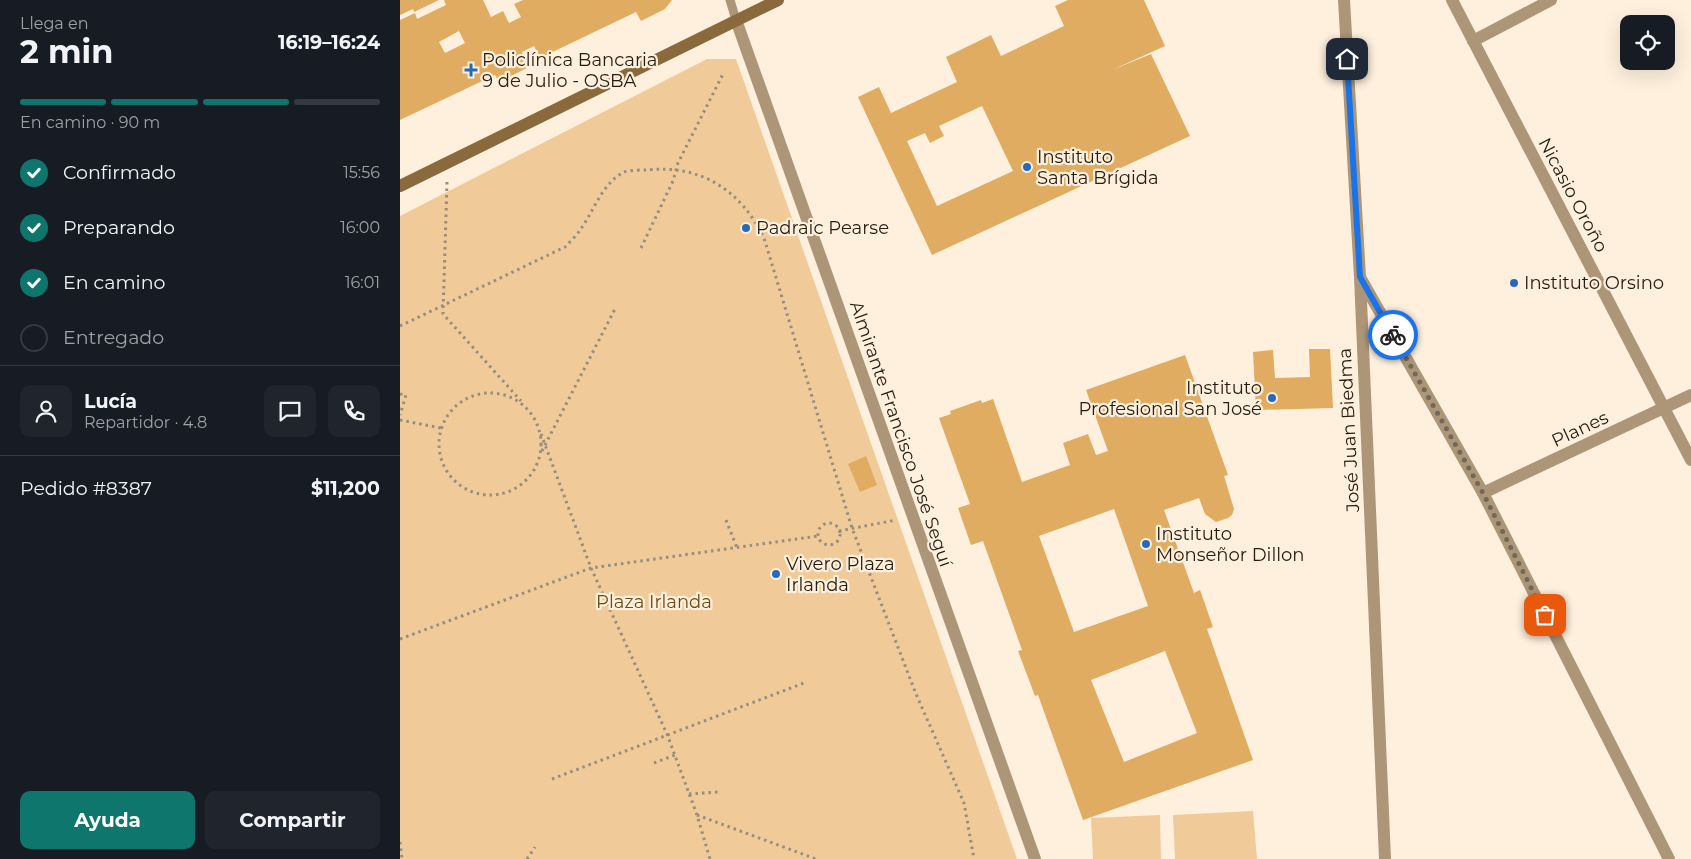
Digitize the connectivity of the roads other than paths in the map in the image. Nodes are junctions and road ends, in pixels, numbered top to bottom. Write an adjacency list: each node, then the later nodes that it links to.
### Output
1 (730, 0): 6 (lane)
2 (778, 0): 6 (main road)
3 (1344, 0): 9 (street, José Juan Biedma)
4 (1452, 0): 7 (street, Nicasio Oroño)
5 (1551, 0): 7 (street)
6 (736, 20): 8 (main road); 14 (street, Almirante Francisco José Seguí)
7 (1473, 41): 11 (street, Nicasio Oroño)
8 (400, 186)
9 (1360, 277): 13 (street); 15 (street, José Juan Biedma)
10 (1691, 395): 11 (street, Planes)
11 (1665, 408): 12 (street, Nicasio Oroño); 13 (street, Planes)
12 (1691, 460)
13 (1483, 493): 16 (street)
14 (1035, 859)
15 (1385, 859)
16 (1669, 859)

